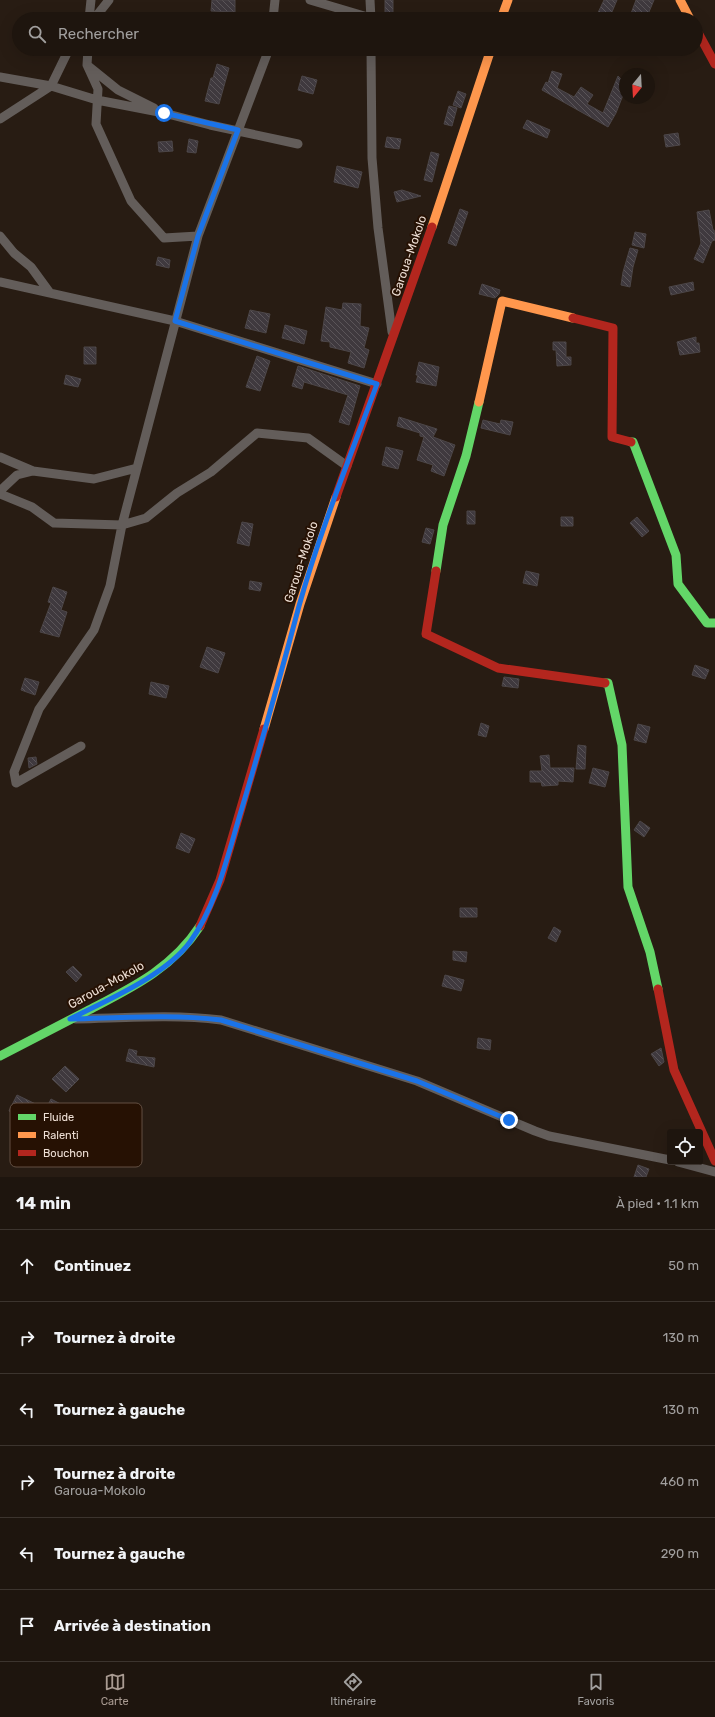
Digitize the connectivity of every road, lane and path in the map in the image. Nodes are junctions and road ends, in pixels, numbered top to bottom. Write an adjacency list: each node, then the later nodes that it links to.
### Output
1 (91, 0): 8 (street)
2 (109, 0): 9 (street)
3 (275, 0): 10 (street)
4 (310, 0): 11 (street)
5 (370, 0): 12 (street)
6 (508, 0): 13 (street)
7 (680, 0): 14 (street)
8 (90, 12)
9 (100, 12)
10 (274, 12)
11 (351, 12)
12 (371, 12)
13 (504, 12)
14 (686, 12)
15 (703, 42): 21 (street)
16 (66, 56): 24 (street)
17 (88, 56): 22 (street)
18 (266, 56): 28 (street)
19 (371, 56): 35 (street)
20 (489, 56): 35 (street, Garoua-Mokolo)
21 (715, 64)
22 (87, 65): 25 (street); 26 (street)
23 (0, 77): 24 (street)
24 (51, 86): 25 (street); 27 (street)
25 (97, 100): 26 (street); 31 (street)
26 (164, 113): 28 (street)
27 (0, 119)
28 (238, 130): 29 (street); 31 (street)
29 (298, 144)
30 (0, 236): 33 (street)
31 (198, 236): 34 (street)
32 (0, 282): 33 (street)
33 (50, 293): 34 (street)
34 (175, 321): 36 (street); 39 (street)
35 (393, 338): 36 (street, Garoua-Mokolo)
36 (377, 384): 38 (street, Garoua-Mokolo)
37 (0, 457): 40 (street)
38 (347, 466): 43 (street); 46 (street, Garoua-Mokolo)
39 (137, 468): 40 (street); 43 (street)
40 (33, 471): 41 (street)
41 (0, 491)
42 (0, 494): 43 (street)
43 (122, 525): 45 (street)
44 (715, 623): 49 (street)
45 (81, 746)
46 (70, 1019): 47 (street, Garoua-Mokolo); 48 (street)
47 (0, 1056)
48 (667, 1159)
49 (715, 1161)
50 (689, 1165): 51 (street)
51 (715, 1172)

